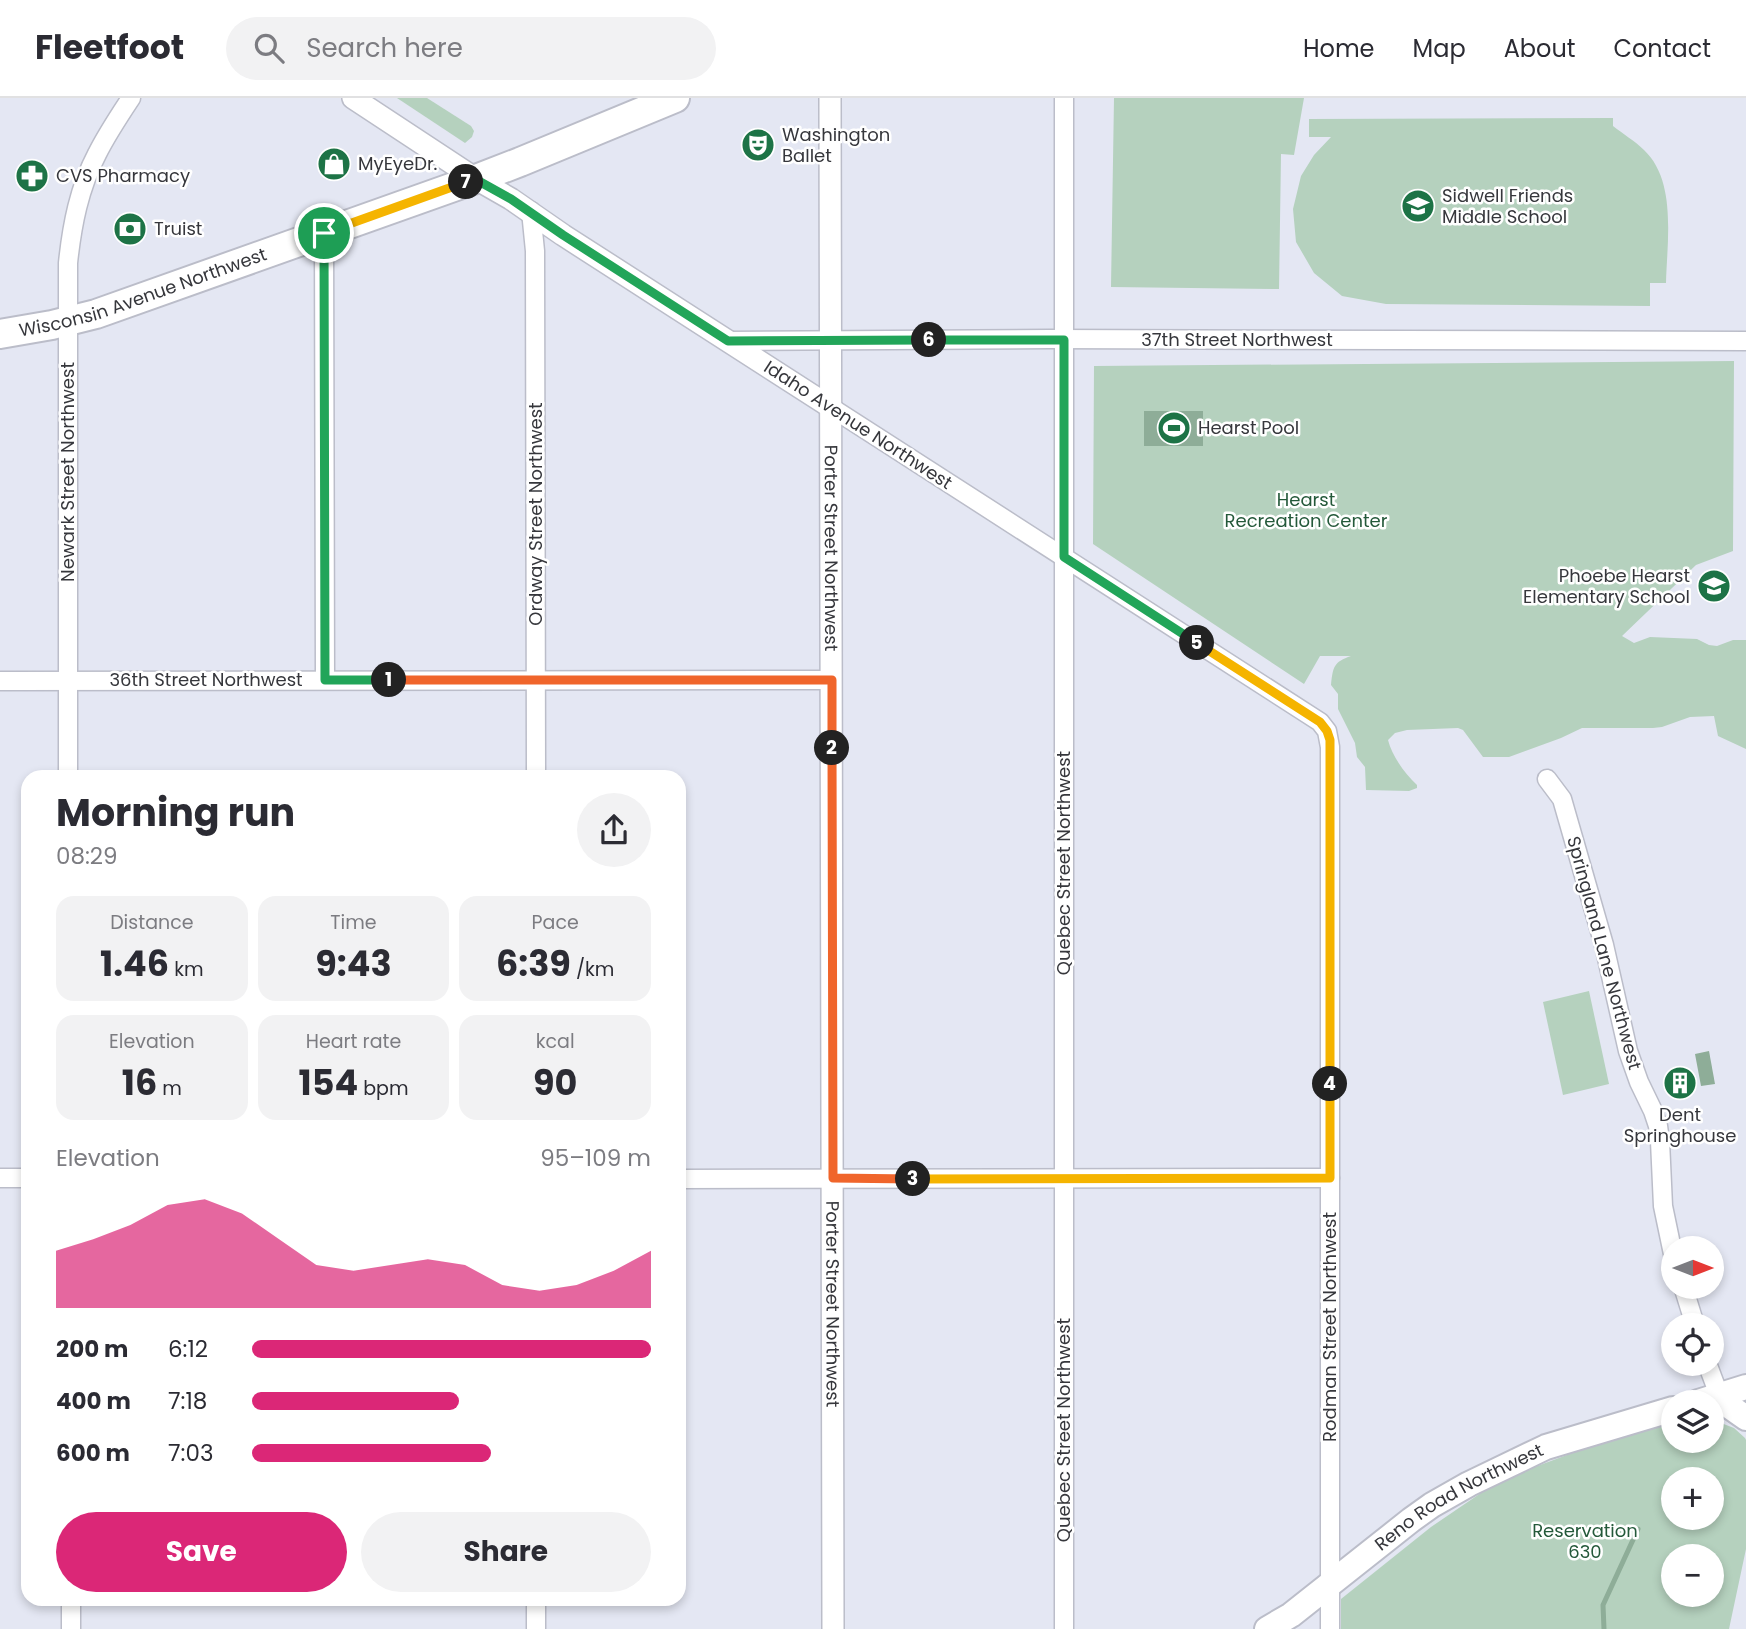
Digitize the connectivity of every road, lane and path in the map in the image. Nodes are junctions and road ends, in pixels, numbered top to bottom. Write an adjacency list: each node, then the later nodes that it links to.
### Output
1 (131, 98): 11 (street, Newark Street Northwest)
2 (353, 98): 6 (street, Idaho Avenue Northwest)
3 (675, 98): 6 (main road, Wisconsin Avenue Northwest)
4 (830, 98): 15 (street, Porter Street Northwest)
5 (1064, 98): 13 (street, Quebec Street Northwest)
6 (475, 179): 7 (street, Idaho Avenue Northwest); 8 (main road, Wisconsin Avenue Northwest)
7 (531, 211): 9 (street, Idaho Avenue Northwest); 10 (street, Ordway Street Northwest)
8 (324, 233): 11 (main road, Wisconsin Avenue Northwest); 19 (street)
9 (563, 235): 10 (street); 14 (street, Idaho Avenue Northwest)
10 (535, 251): 23 (street, Ordway Street Northwest)
11 (67, 321): 12 (main road, Wisconsin Avenue Northwest); 22 (street, Newark Street Northwest)
12 (0, 334)
13 (1064, 340): 15 (street, 37th Street Northwest); 16 (street, 37th Street Northwest); 18 (street, Quebec Street Northwest)
14 (728, 341): 15 (street, 37th Street Northwest); 17 (street, Idaho Avenue Northwest)
15 (831, 341): 17 (street, Porter Street Northwest)
16 (1746, 341)
17 (832, 408): 18 (street, Idaho Avenue Northwest); 20 (street, Porter Street Northwest)
18 (1064, 557): 24 (street, Idaho Avenue Northwest); 31 (street, Quebec Street Northwest)
19 (325, 680): 22 (street, 36th Street Northwest); 23 (street, 36th Street Northwest)
20 (832, 680): 23 (street, 36th Street Northwest); 30 (street, Porter Street Northwest)
21 (0, 681): 22 (street, 36th Street Northwest)
22 (68, 681): 25 (street, Newark Street Northwest)
23 (536, 681): 26 (street, Ordway Street Northwest)
24 (1327, 731): 32 (street, Rodman Street Northwest)
25 (68, 770)
26 (536, 770)
27 (1547, 779): 34 (street, Springland Lane Northwest)
28 (0, 1178): 29 (street)
29 (21, 1178)
30 (833, 1178): 31 (street); 33 (street); 45 (street, Porter Street Northwest)
31 (1064, 1178): 32 (street); 46 (street, Quebec Street Northwest)
32 (1330, 1178): 40 (street, Rodman Street Northwest)
33 (686, 1179)
34 (1669, 1236)
35 (1746, 1387): 36 (main road)
36 (1724, 1394)
37 (1724, 1403): 39 (main road)
38 (1661, 1413): 40 (main road, Reno Road Northwest)
39 (1746, 1418)
40 (1330, 1585): 47 (main road, Reno Road Northwest); 48 (street, Rodman Street Northwest)
41 (71, 1606): 43 (street)
42 (536, 1606): 44 (street)
43 (71, 1629)
44 (536, 1629)
45 (833, 1629)
46 (1064, 1629)
47 (1267, 1629)
48 (1330, 1629)

